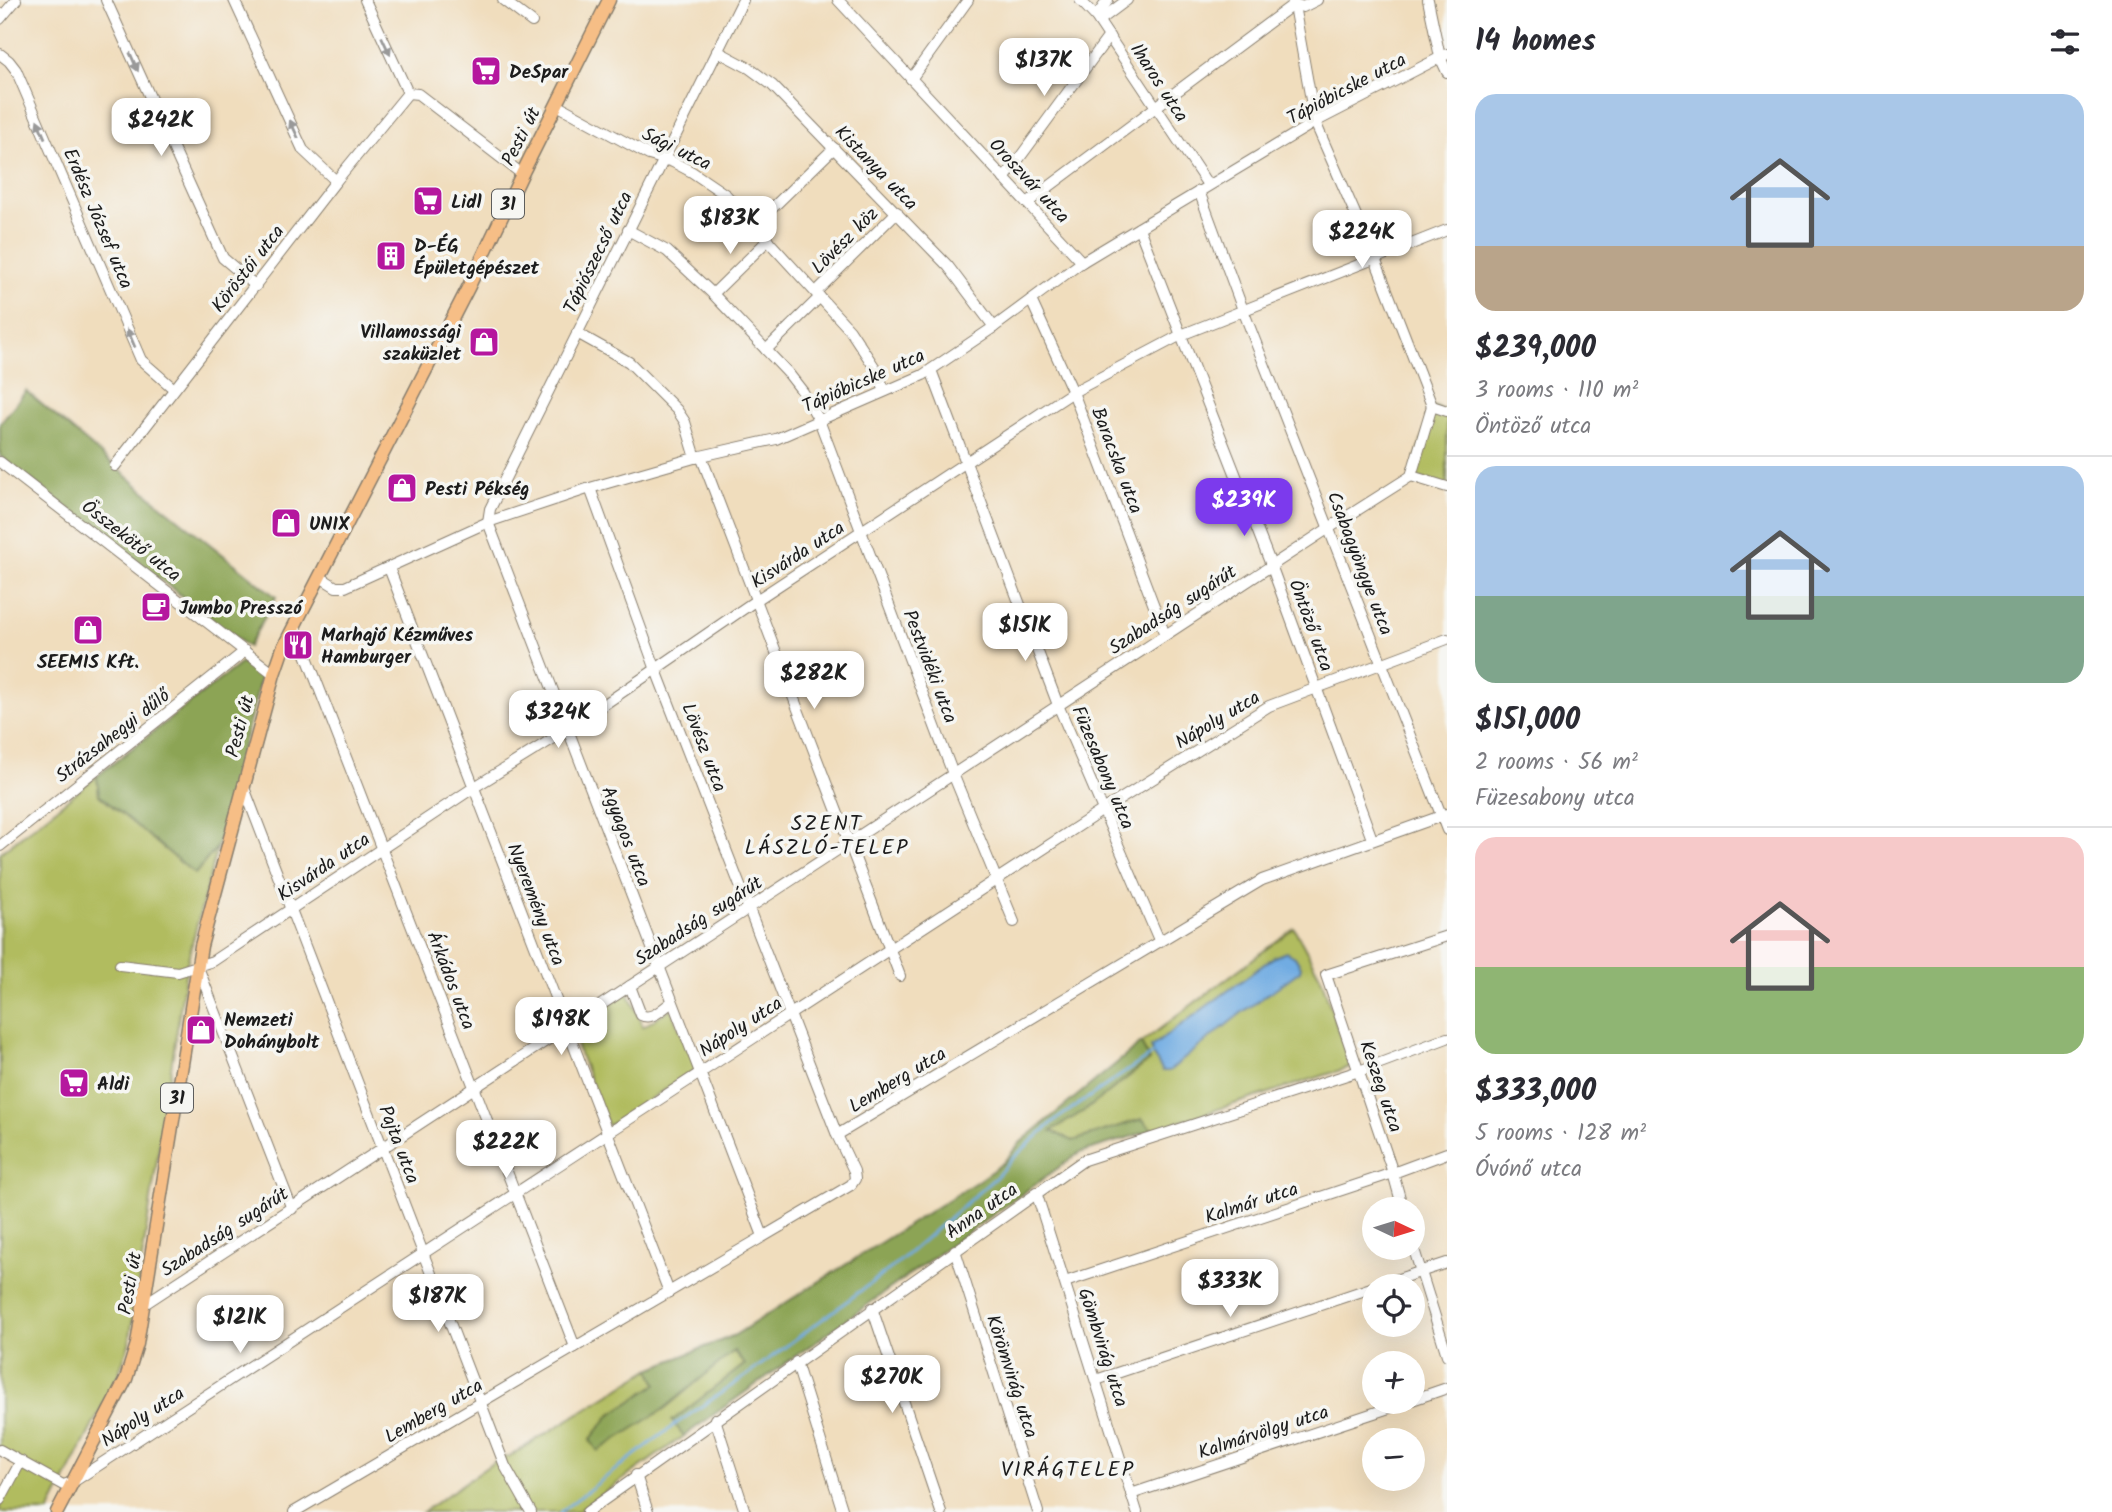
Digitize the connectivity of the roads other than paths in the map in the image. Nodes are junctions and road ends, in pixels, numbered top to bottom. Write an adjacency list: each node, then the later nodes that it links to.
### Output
1 (16, 0): 16 (street)
2 (106, 0): 44 (street, one-way to 44)
3 (233, 0): 33 (street, one-way to 3)
4 (365, 0): 25 (street, one-way to 25)
5 (503, 0): 18 (street)
6 (609, 0): 26 (main road, Pesti út / 31)
7 (743, 0): 20 (street, Tápiószecső utca)
8 (838, 0): 24 (street, Oroszvár utca)
9 (968, 0): 24 (street)
10 (1080, 0): 17 (street, Iharos utca)
11 (1108, 0): 17 (street)
12 (1127, 0): 17 (street)
13 (1317, 0): 15 (street)
14 (1428, 0): 22 (street)
15 (1293, 2): 27 (street); 28 (street)
16 (0, 19)
17 (1098, 19): 19 (street, Iharos utca)
18 (532, 22)
19 (1109, 36): 27 (street, Iharos utca); 32 (street)
20 (718, 51): 29 (street, Kistanya utca); 30 (street, Tápiószecső utca)
21 (0, 54): 54 (street, Erdész József utca, one-way to 21)
22 (1444, 56): 23 (street); 28 (street, Tápióbicske utca)
23 (1447, 72)
24 (911, 79): 32 (street, Oroszvár utca)
25 (408, 93): 31 (street); 33 (street, Köröstói utca)
26 (557, 105): 30 (street, Sági utca); 31 (main road, Pesti út / 31)
27 (1155, 108): 34 (street, Iharos utca); 35 (street)
28 (1315, 122): 34 (street, Tápióbicske utca); 42 (street)
29 (834, 148): 36 (street, Kistanya utca); 37 (street)
30 (663, 159): 37 (street, Sági utca); 39 (street, Tápiószecső utca)
31 (522, 174): 72 (main road, Pesti út / 31)
32 (1004, 179): 35 (street, Oroszvár utca)
33 (336, 181): 44 (street, Köröstói utca)
34 (1204, 188): 38 (street, Tápióbicske utca); 48 (street, Csabagyöngye utca)
35 (1027, 203): 43 (street, Oroszvár utca)
36 (897, 212): 46 (street, Lövész köz); 49 (street, Kistanya utca)
37 (755, 225): 41 (street, Sági utca)
38 (1139, 228): 43 (street, Tápióbicske utca); 51 (street, Öntöző utca)
39 (628, 230): 45 (street, Pestvidéki utca); 50 (street, Tápiószecső utca)
40 (1447, 230): 42 (street, Kisvárda utca)
41 (768, 240): 45 (street); 46 (street, Sági utca)
42 (1375, 259): 48 (street, Kisvárda utca); 57 (street)
43 (1082, 262): 47 (street, Tápióbicske utca)
44 (256, 286): 54 (street, Köröstói utca)
45 (713, 294): 52 (street, Pestvidéki utca)
46 (818, 295): 52 (street); 55 (street, Sági utca)
47 (1031, 300): 49 (street, Tápióbicske utca); 56 (street, Baracska utca)
48 (1243, 310): 51 (street, Kisvárda utca); 68 (street, Csabagyöngye utca)
49 (994, 327): 53 (street, Tápióbicske utca)
50 (577, 332): 60 (street); 67 (street, Tápiószecső utca)
51 (1181, 335): 56 (street, Kisvárda utca); 70 (street, Öntöző utca)
52 (766, 350): 59 (street, Pestvidéki utca)
53 (931, 370): 55 (street, Tápióbicske utca); 62 (street, Füzesabony utca)
54 (174, 389): 63 (street, Köröstói utca)
55 (885, 391): 59 (street, Tápióbicske utca)
56 (1073, 392): 62 (street, Kisvárda utca); 75 (street, Baracska utca)
57 (1432, 406): 58 (street); 64 (street)
58 (1447, 411)
59 (819, 420): 60 (street, Tápióbicske utca); 69 (street, Pestvidéki utca)
60 (698, 457): 66 (street, Tápióbicske utca); 73 (street)
61 (0, 462): 77 (street, Összekötő utca)
62 (966, 462): 69 (street, Kisvárda utca); 82 (street, Füzesabony utca)
63 (115, 466)
64 (1411, 476): 65 (street); 68 (street, Szabadság sugárút)
65 (1447, 486)
66 (590, 488): 67 (street, Tápióbicske utca); 79 (street, Lövész utca)
67 (488, 522): 71 (street, Tápióbicske utca); 83 (street, Agyagos utca)
68 (1329, 527): 70 (street, Szabadság sugárút); 78 (street, Csabagyöngye utca)
69 (861, 533): 73 (street, Kisvárda utca); 84 (street, Pestvidéki utca)
70 (1271, 565): 75 (street, Szabadság sugárút); 81 (street, Öntöző utca)
71 (389, 568): 72 (street, Tápióbicske utca); 86 (street, Nyeremény utca)
72 (320, 577): 74 (main road, Pesti út / 31)
73 (755, 601): 79 (street, Kisvárda utca); 91 (street)
74 (295, 626): 80 (main road, Pesti út / 31); 93 (street, Árkádos utca)
75 (1165, 635): 82 (street, Szabadság sugárút)
76 (1447, 639): 78 (street, Nápoly utca)
77 (245, 651): 80 (street, Összekötő utca); 92 (street, Strázsahegyi dűlő)
78 (1382, 664): 81 (street, Nápoly utca); 88 (street, Csabagyöngye utca)
79 (656, 670): 83 (street, Kisvárda utca); 95 (street, Lövész utca)
80 (274, 674): 85 (main road, Pesti út / 31)
81 (1317, 688): 87 (street, Nápoly utca); 90 (street, Öntöző utca)
82 (1058, 705): 84 (street, Szabadság sugárút); 87 (street, Füzesabony utca)
83 (567, 730): 86 (street, Kisvárda utca); 103 (street, Agyagos utca)
84 (953, 774): 91 (street, Szabadság sugárút); 94 (street, Pestvidéki utca)
85 (243, 785): 96 (street, Pajta utca); 102 (main road, Pesti út / 31)
86 (474, 788): 93 (street, Kisvárda utca); 108 (street, Nyeremény utca)
87 (1103, 810): 94 (street, Nápoly utca); 99 (street, Füzesabony utca)
88 (1445, 814): 89 (street, Csabagyöngye utca); 90 (street, Lemberg utca)
89 (1447, 830)
90 (1372, 839): 99 (street, Lemberg utca)
91 (848, 843): 95 (street, Szabadság sugárút); 100 (street)
92 (0, 846)
93 (383, 847): 96 (street, Kisvárda utca); 112 (street, Árkádos utca)
94 (996, 880): 97 (street, Pestvidéki utca); 100 (street, Nápoly utca)
95 (749, 908): 103 (street, Szabadság sugárút); 107 (street, Lövész utca)
96 (291, 909): 102 (street, Kisvárda utca); 115 (street, Pajta utca)
97 (1014, 922)
98 (1447, 936): 110 (street, Keszeg utca)
99 (1159, 940): 114 (street, Lemberg utca)
100 (889, 949): 104 (street); 107 (street, Nápoly utca)
101 (120, 965): 102 (street, Kisvárda utca)
102 (198, 966): 121 (street); 132 (main road, Pesti út / 31)
103 (658, 967): 105 (street, Szabadság sugárút); 106 (street, Agyagos utca)
104 (900, 976)
105 (630, 986): 106 (street); 108 (street, Szabadság sugárút)
106 (670, 997): 111 (street)
107 (790, 1014): 111 (street, Nápoly utca); 114 (street, Lövész utca)
108 (566, 1028): 112 (street, Szabadság sugárút); 113 (street, Nyeremény utca)
109 (1447, 1038): 110 (street, Anna utca)
110 (1359, 1071): 117 (street, Keszeg utca); 118 (street, Anna utca)
111 (700, 1073): 113 (street, Nápoly utca); 122 (street)
112 (474, 1088): 115 (street, Szabadság sugárút); 119 (street, Árkádos utca)
113 (607, 1134): 119 (street, Nápoly utca); 131 (street, Nyeremény utca)
114 (837, 1135): 122 (street, Lemberg utca)
115 (383, 1149): 121 (street, Szabadság sugárút); 124 (street, Pajta utca)
116 (1447, 1153): 117 (street, Kalmár utca)
117 (1394, 1173): 120 (street, Keszeg utca); 129 (street, Kalmár utca)
118 (1036, 1192): 123 (street, Anna utca); 129 (street, Gömbvirág utca)
119 (515, 1193): 124 (street, Nápoly utca); 134 (street, Árkádos utca)
120 (1400, 1197)
121 (292, 1209): 132 (street, Szabadság sugárút)
122 (763, 1236): 131 (street, Lemberg utca)
123 (955, 1250): 133 (street, Anna utca); 157 (street, Körömvirág utca)
124 (424, 1254): 140 (street, Pajta utca); 146 (street, Nápoly utca)
125 (1417, 1260): 127 (street)
126 (1447, 1263): 127 (street)
127 (1420, 1272): 128 (street); 135 (street)
128 (1414, 1274)
129 (1065, 1282): 137 (street, Gömbvirág utca)
130 (1362, 1291): 137 (street)
131 (669, 1292): 134 (street, Lemberg utca)
132 (146, 1303): 146 (main road, Pesti út / 31)
133 (872, 1308): 136 (street, Anna utca); 156 (street)
134 (575, 1347): 140 (street, Lemberg utca)
135 (1447, 1355)
136 (796, 1362): 142 (street, Anna utca); 155 (street)
137 (1096, 1380): 147 (street, Gömbvirág utca)
138 (1447, 1388): 139 (street)
139 (1425, 1396)
140 (481, 1403): 150 (street, Lemberg utca); 151 (street, Pajta utca)
141 (1371, 1414): 147 (street, Kalmárvölgy utca)
142 (715, 1419): 145 (street, Anna utca); 154 (street)
143 (0, 1450): 144 (street)
144 (21, 1461): 146 (street); 148 (street)
145 (636, 1475): 152 (street, Anna utca); 153 (street)
146 (73, 1482): 149 (main road, Pesti út / 31)
147 (1131, 1494): 158 (street, Gömbvirág utca)
148 (0, 1500)
149 (57, 1512)
150 (295, 1512)
151 (531, 1512)
152 (587, 1512)
153 (648, 1512)
154 (745, 1512)
155 (843, 1512)
156 (941, 1512)
157 (1038, 1512)
158 (1137, 1512)

